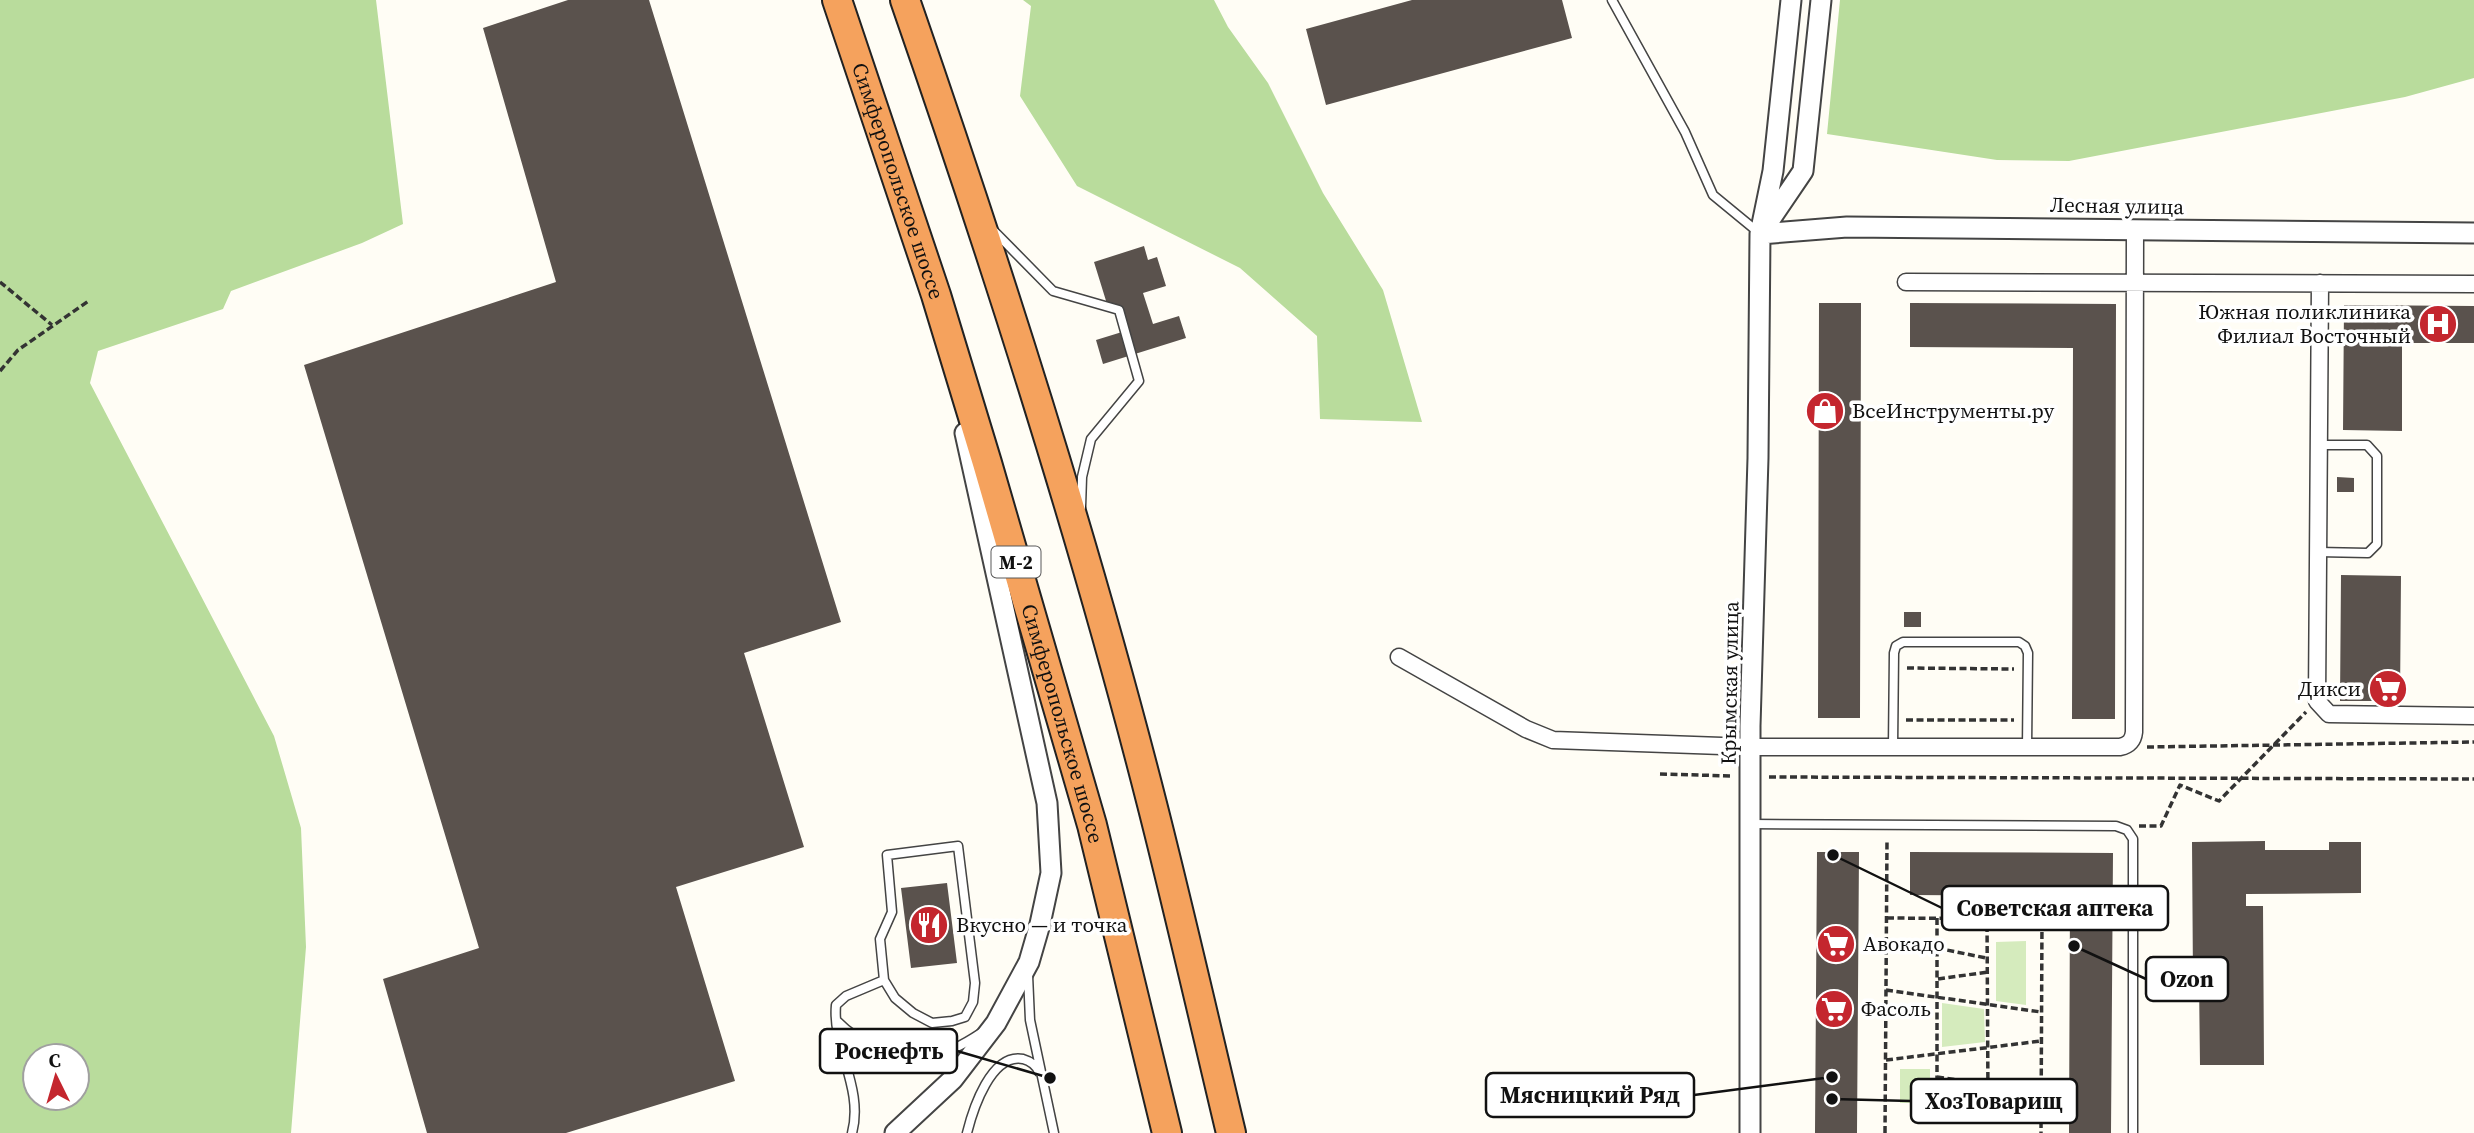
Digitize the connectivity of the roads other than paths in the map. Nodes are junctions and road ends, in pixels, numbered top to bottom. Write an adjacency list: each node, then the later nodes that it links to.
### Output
1 (837, 0): 14 (highway, Симферопольское шоссе / М-2)
2 (905, 0): 6 (highway)
3 (1612, 0): 9 (lane)
4 (1791, 0): 9 (street, Крымская улица)
5 (1821, 0): 9 (street)
6 (981, 218): 16 (highway); 16 (lane)
7 (2135, 229): 8 (street, Лесная улица); 9 (street, Лесная улица); 10 (street)
8 (2474, 233)
9 (1760, 234): 20 (street, Крымская улица)
10 (2135, 281): 11 (street); 12 (street); 22 (street)
11 (1906, 282)
12 (2320, 283): 13 (street); 15 (street)
13 (2474, 284)
14 (936, 295): 24 (street); 33 (highway, Симферопольское шоссе / М-2)
15 (2319, 445): 17 (street); 17 (lane)
16 (1080, 542): 34 (highway)
17 (2318, 552): 19 (street)
18 (1399, 657): 20 (street)
19 (2474, 716)
20 (1750, 747): 21 (street); 23 (street, Крымская улица)
21 (1894, 747): 22 (street); 22 (lane)
22 (2027, 747)
23 (1750, 824): 35 (street, Крымская улица); 36 (lane)
24 (1028, 962): 27 (street); 28 (lane)
25 (884, 980): 25 (lane); 26 (lane)
26 (835, 1019): 27 (lane); 29 (lane)
27 (996, 1023): 30 (street)
28 (1041, 1079): 31 (lane); 32 (lane)
29 (852, 1133)
30 (895, 1133)
31 (967, 1133)
32 (1054, 1133)
33 (1167, 1133)
34 (1231, 1133)
35 (1749, 1133)
36 (2133, 1133)

